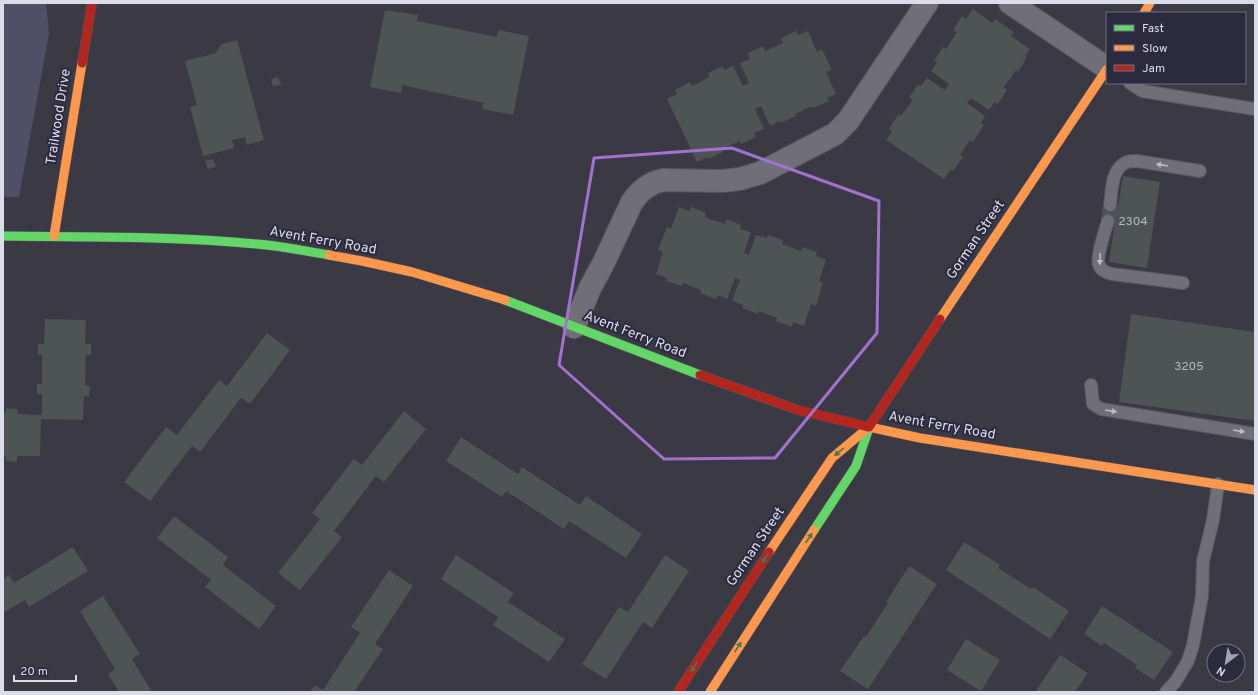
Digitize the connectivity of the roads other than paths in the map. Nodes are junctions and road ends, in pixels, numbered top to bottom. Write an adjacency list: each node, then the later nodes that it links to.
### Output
1 (92, 3): 14 (main road, Trailwood Drive)
2 (927, 3): 16 (street)
3 (1010, 3): 6 (street)
4 (1150, 3): 5 (main road)
5 (1145, 12)
6 (1106, 67)
7 (1106, 69): 18 (main road, Gorman Street)
8 (1132, 84): 9 (lane)
9 (1255, 109)
10 (1200, 171): 11 (lane, one-way to 11)
11 (1110, 205)
12 (1108, 221): 15 (lane, one-way to 15)
13 (3, 236): 14 (main road, Avent Ferry Road)
14 (54, 236): 16 (main road, Avent Ferry Road)
15 (1183, 283)
16 (574, 327): 18 (main road, Avent Ferry Road)
17 (1092, 385): 19 (lane, one-way to 19)
18 (869, 427): 20 (main road, Avent Ferry Road); 22 (main road, Gorman Street, one-way to 22); 23 (main road, Gorman Street, one-way to 18)
19 (1255, 434)
20 (1218, 484): 21 (main road, Avent Ferry Road); 24 (lane)
21 (1255, 490)
22 (678, 692)
23 (710, 692)
24 (1166, 692)

